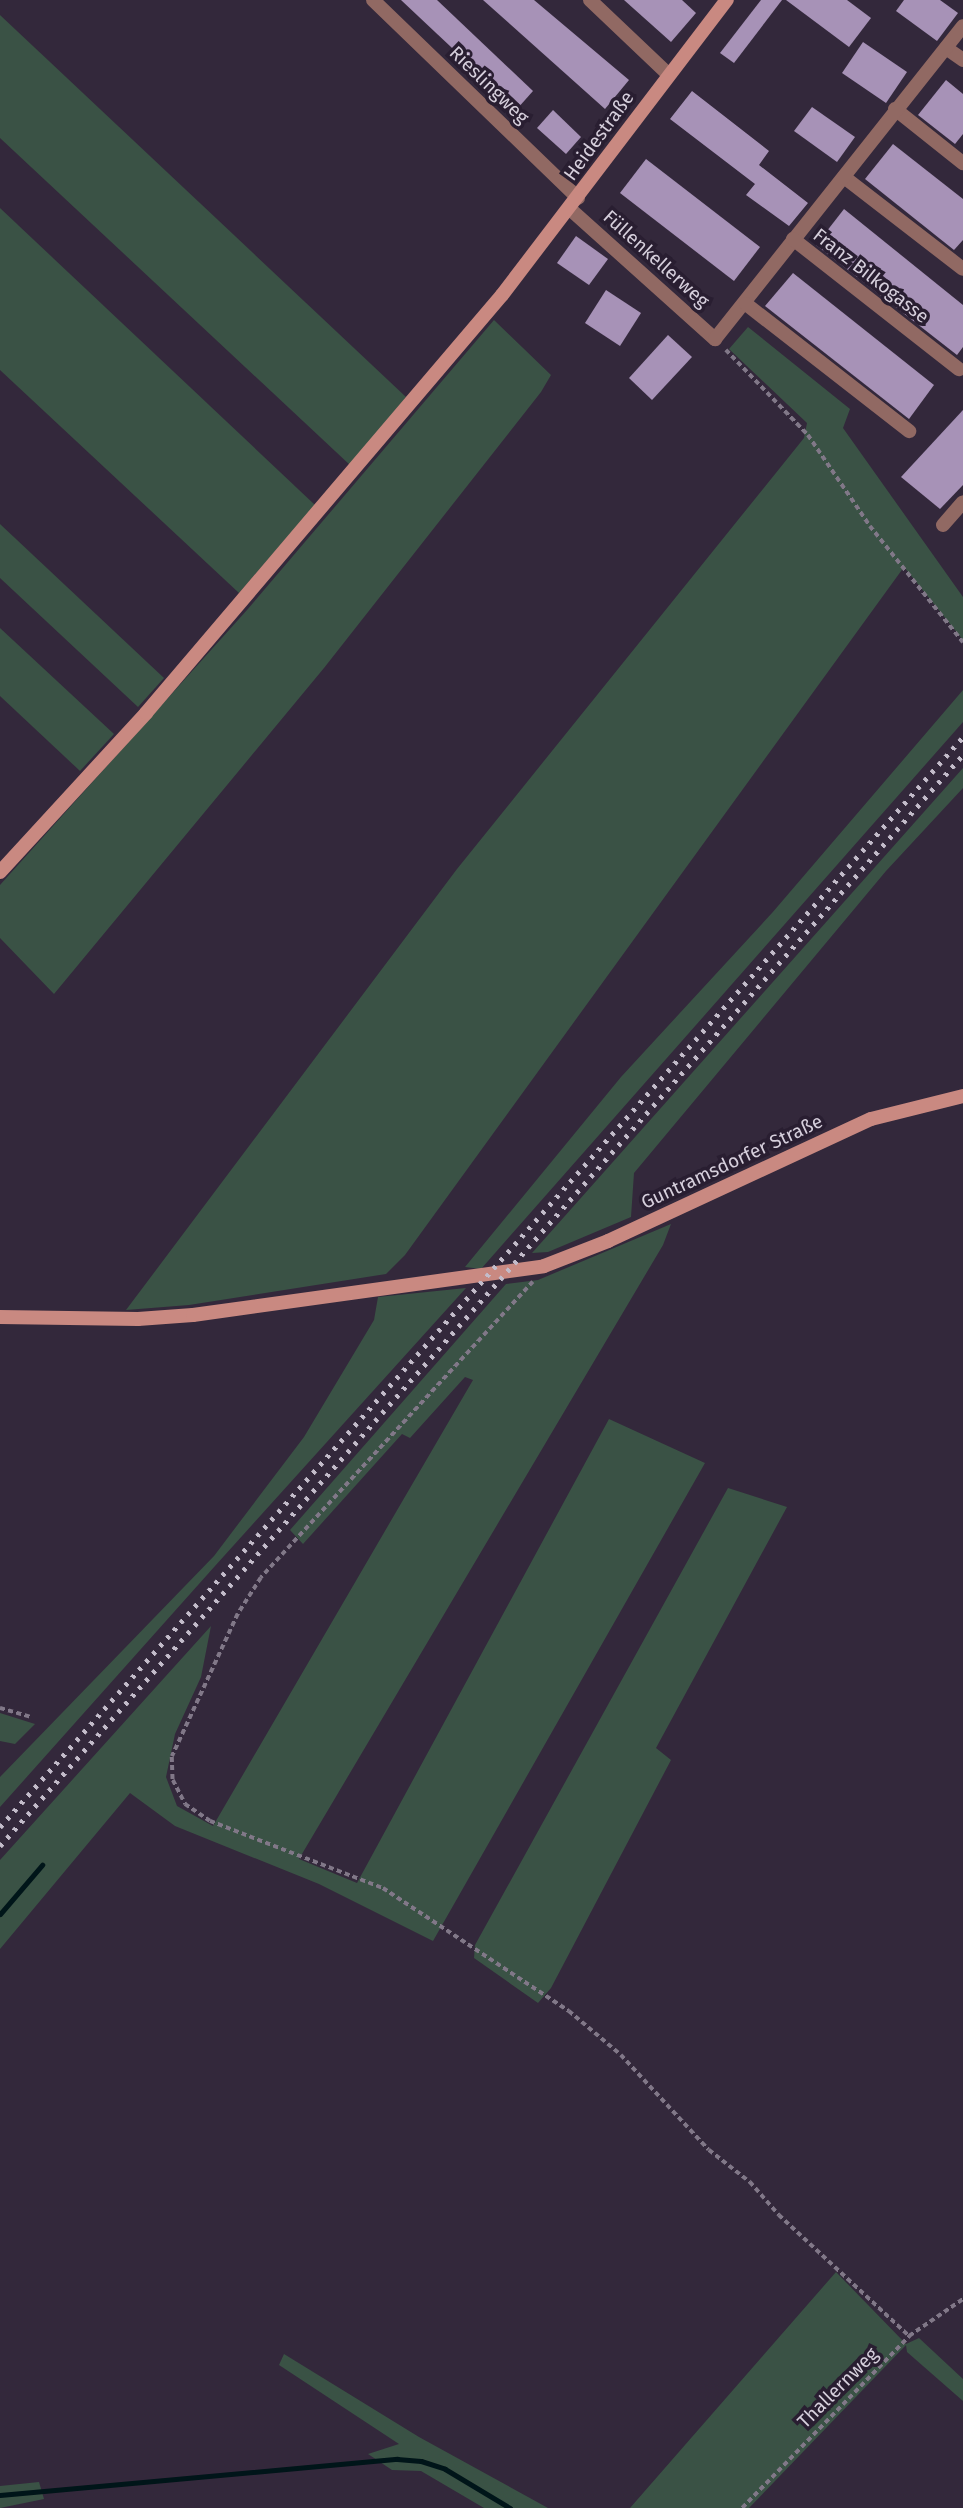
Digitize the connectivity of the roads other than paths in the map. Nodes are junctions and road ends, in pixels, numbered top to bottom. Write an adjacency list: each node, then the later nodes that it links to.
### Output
1 (373, 0): 11 (street, Rieslingweg)
2 (590, 0): 7 (street)
3 (727, 0): 7 (street, Heidestraße)
4 (963, 26): 5 (street, Franz Bilkogasse)
5 (946, 48): 6 (street); 8 (street, Franz Bilkogasse)
6 (963, 60)
7 (668, 74): 11 (street, Heidestraße)
8 (895, 110): 9 (street); 10 (street, Franz Bilkogasse)
9 (963, 163)
10 (844, 177): 12 (street, Franz Bilkogasse); 13 (street)
11 (574, 203): 15 (street, Füllenkellerweg); 20 (street, Heidestraße)
12 (793, 239): 14 (street, Franz Bilkogasse); 16 (street, Franz Bilkogasse)
13 (963, 269)
14 (746, 304): 15 (street, Franz Bilkogasse); 17 (street)
15 (715, 339)
16 (959, 369)
17 (909, 431)
18 (963, 502): 19 (street)
19 (943, 525)
20 (0, 872)
21 (963, 1096): 22 (street, Guntramsdorfer Straße)
22 (0, 1317)

